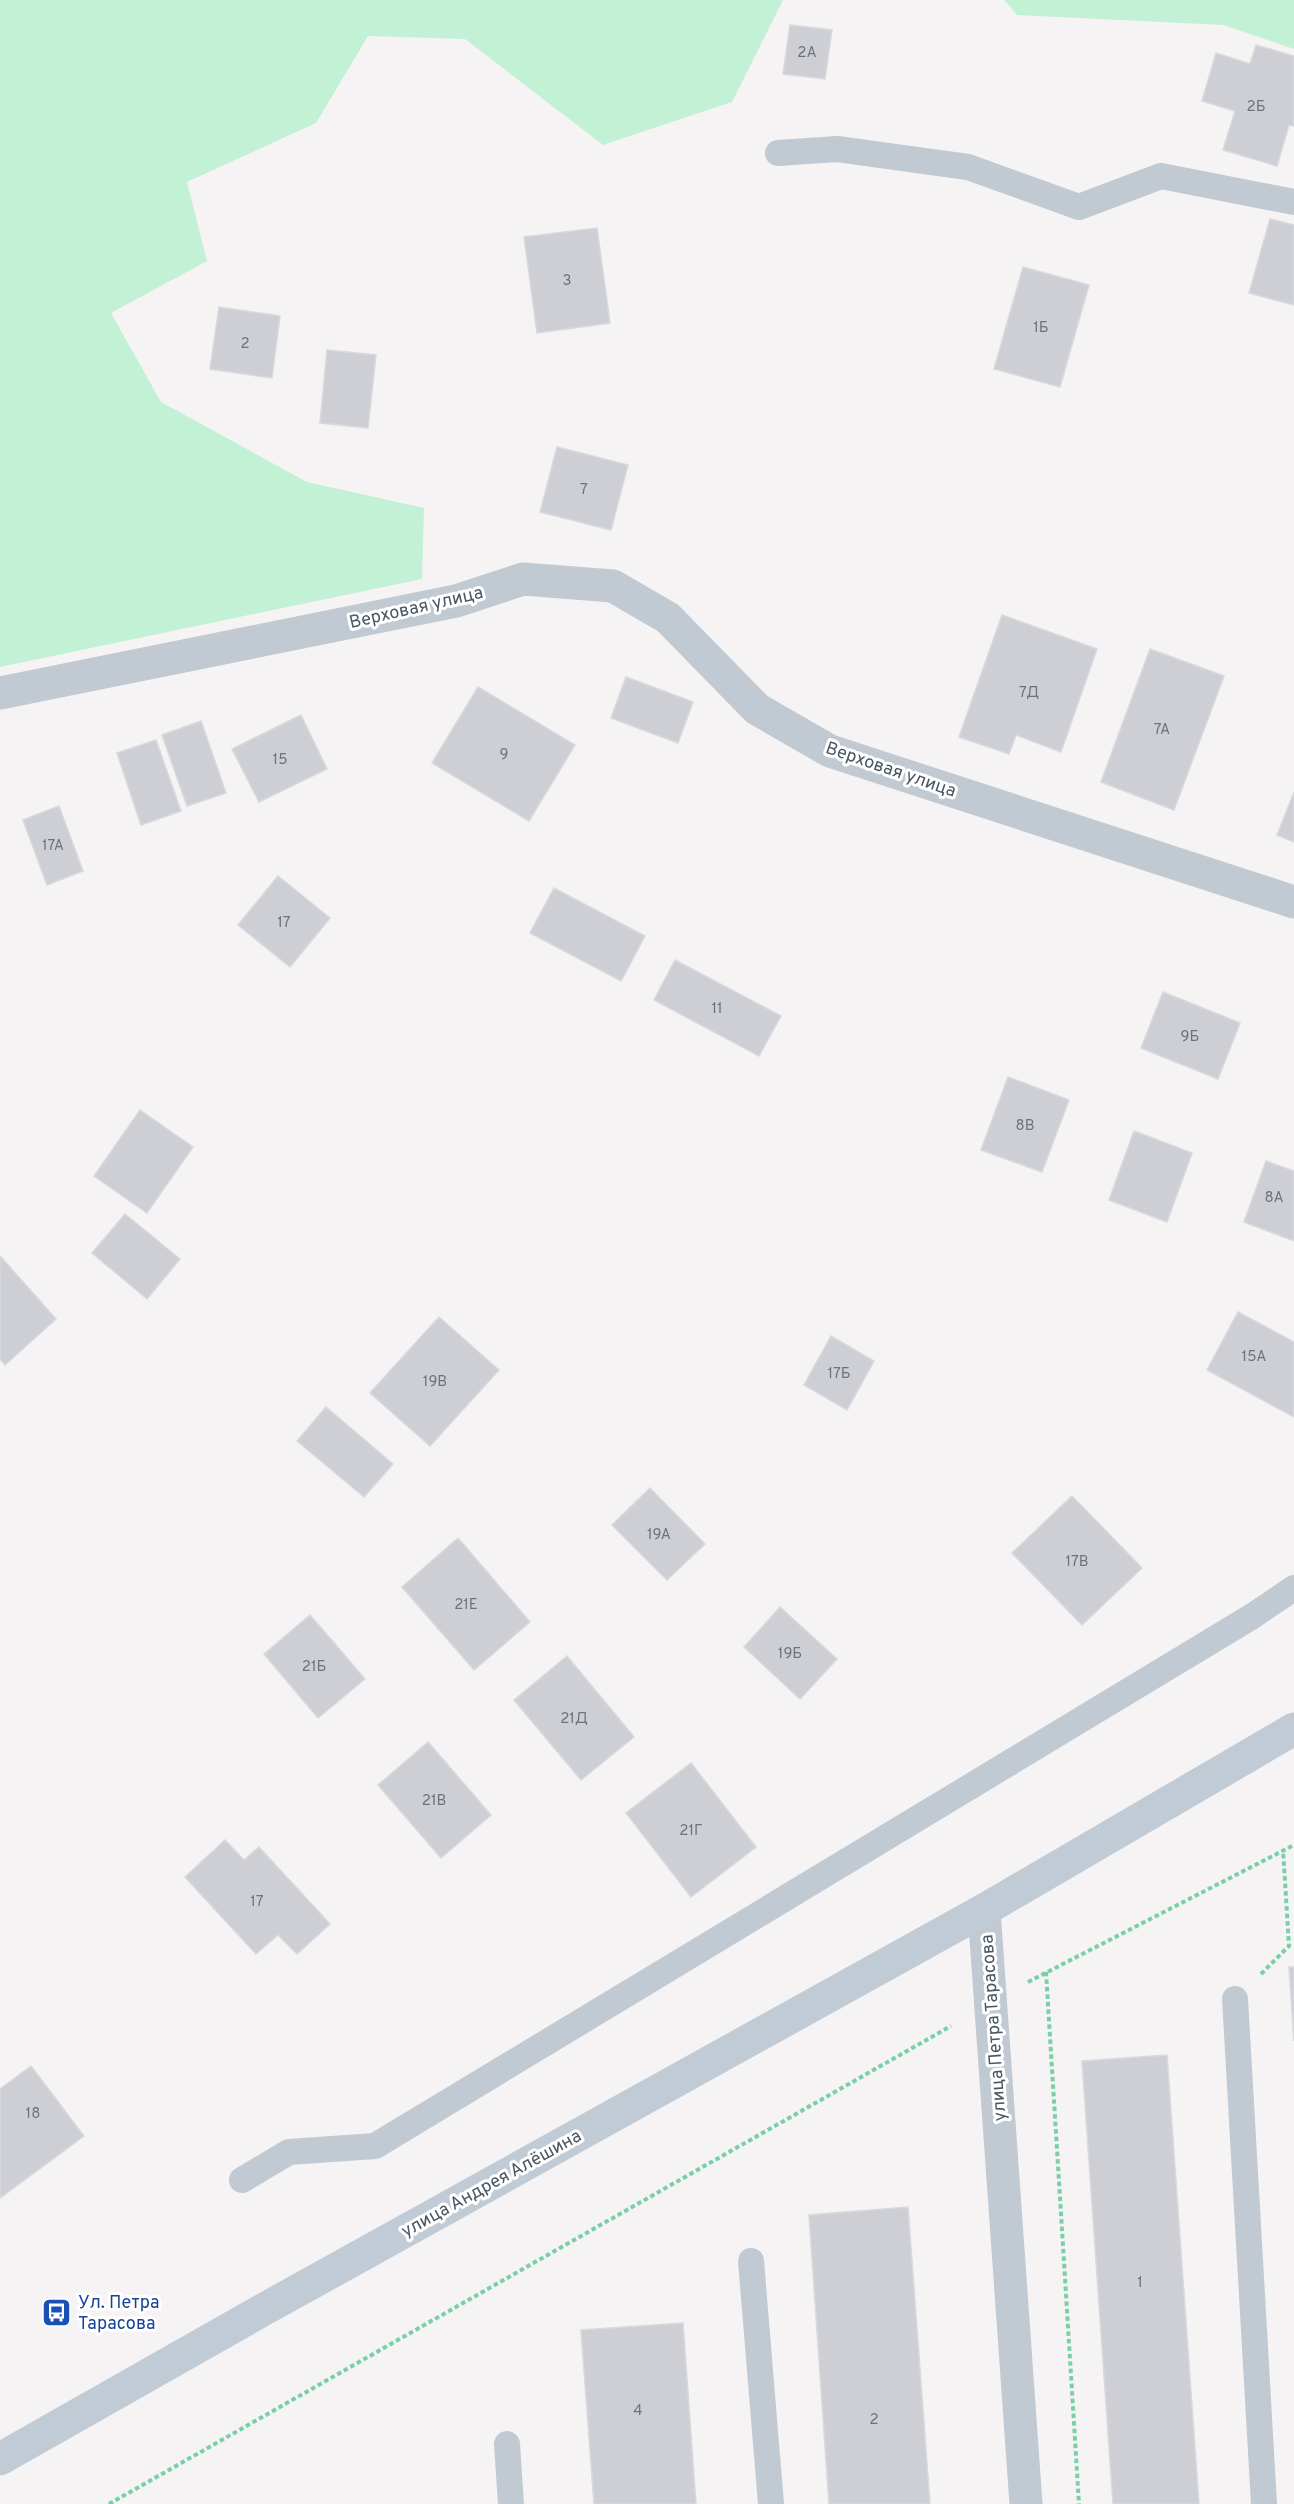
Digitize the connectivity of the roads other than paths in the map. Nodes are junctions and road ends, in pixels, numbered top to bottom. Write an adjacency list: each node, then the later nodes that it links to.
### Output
1 (778, 153): 2 (lane)
2 (1294, 202)
3 (0, 693): 4 (street, Верховая улица)
4 (1294, 902)
5 (1294, 1588): 9 (lane)
6 (1294, 1729): 7 (street, улица Петра Тарасова)
7 (984, 1910): 12 (street, улица Андрея Алёшина); 15 (street, улица Петра Тарасова)
8 (1235, 1999): 16 (lane)
9 (242, 2180)
10 (751, 2261): 14 (lane)
11 (507, 2444): 13 (lane)
12 (0, 2459)
13 (511, 2504)
14 (771, 2504)
15 (1026, 2504)
16 (1264, 2504)

